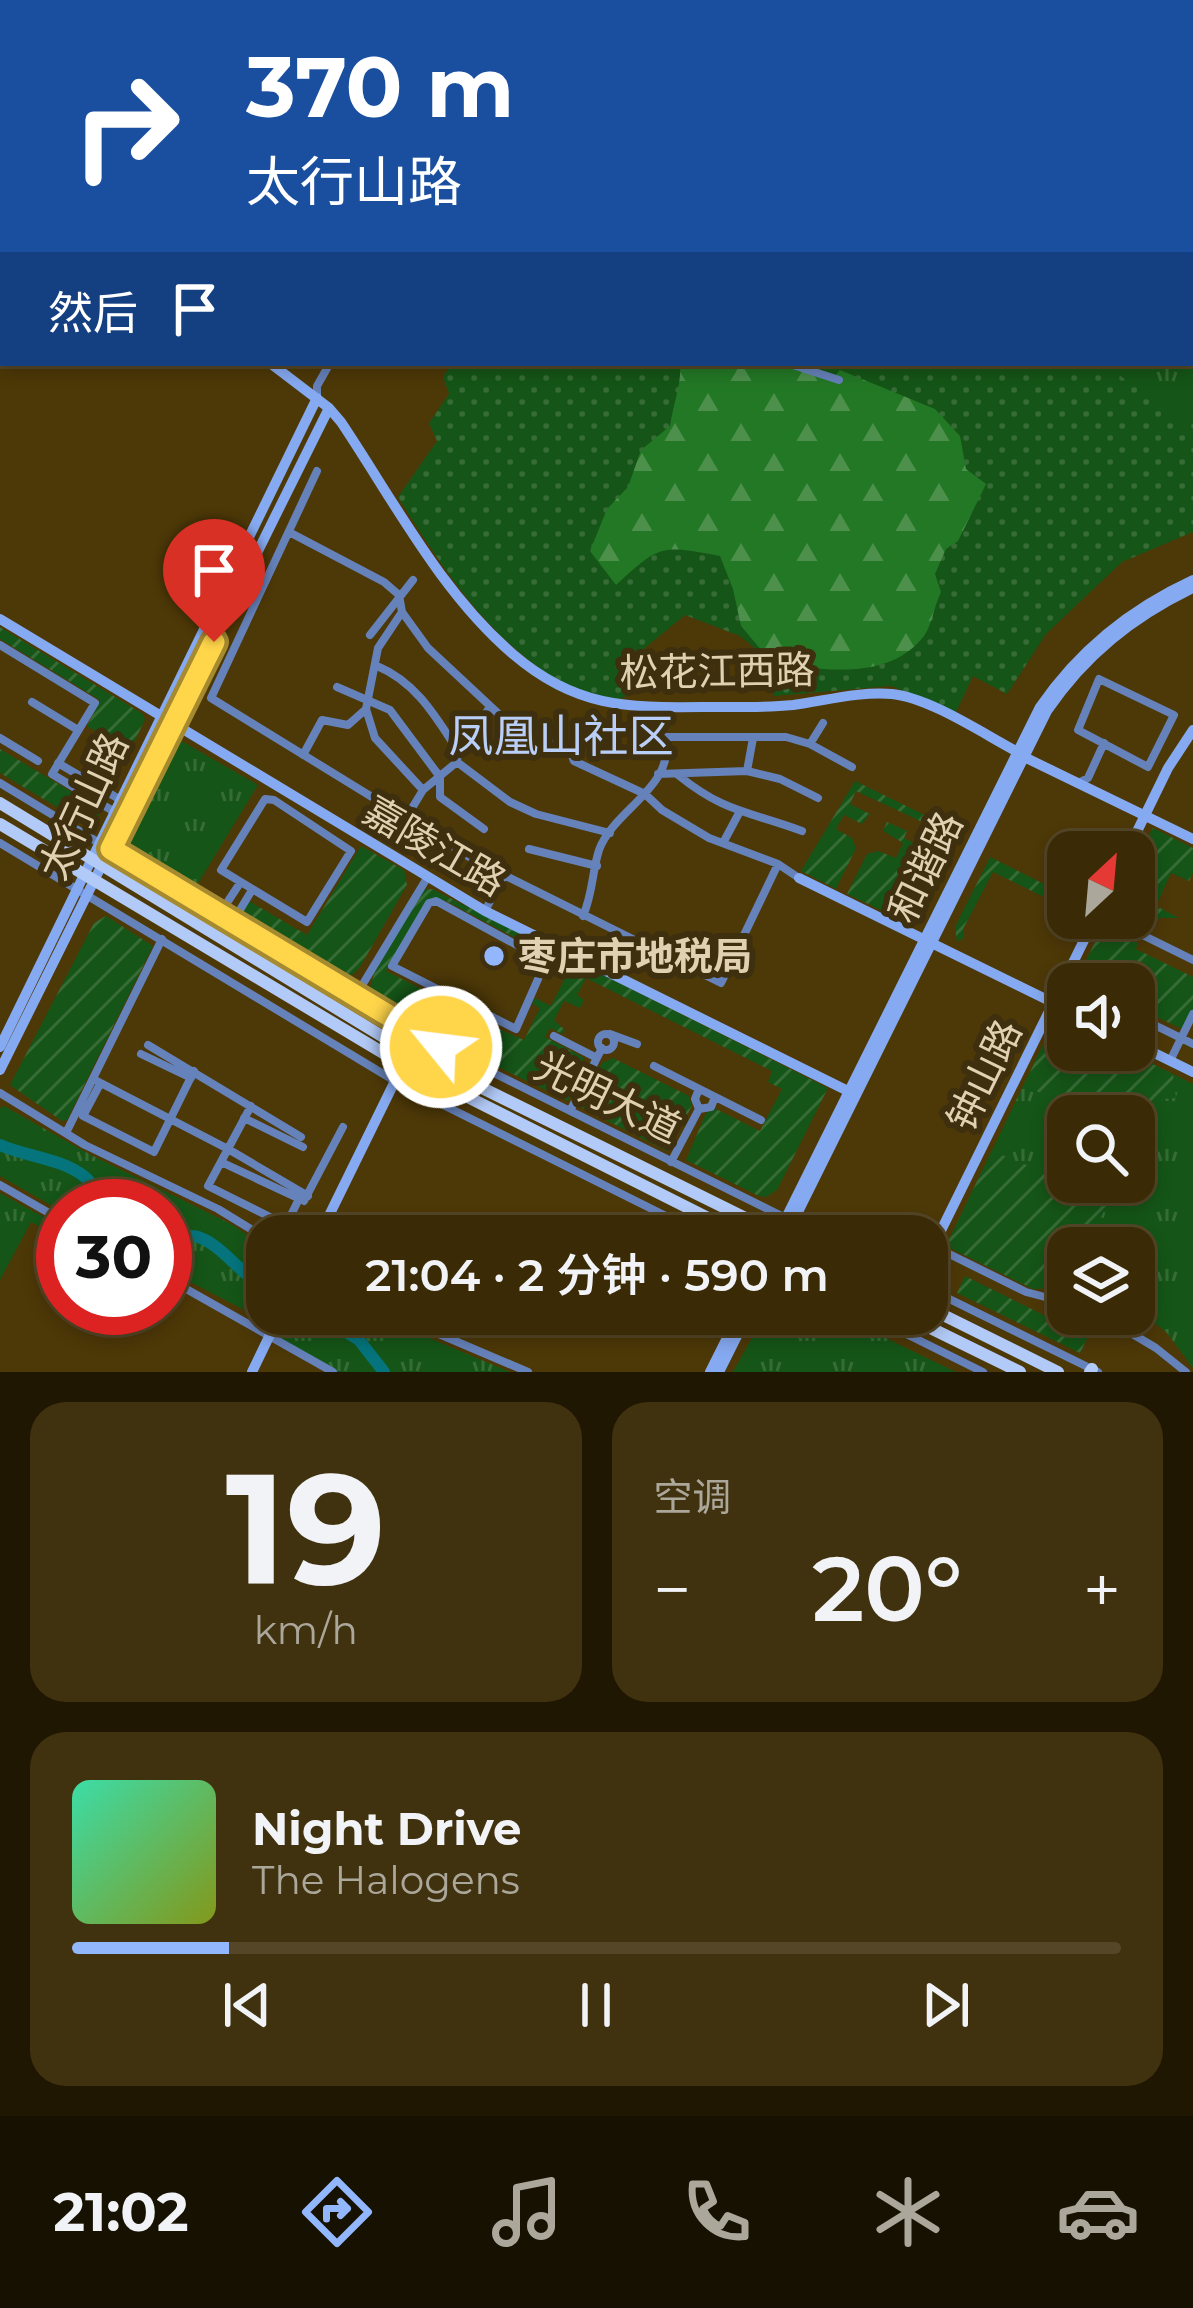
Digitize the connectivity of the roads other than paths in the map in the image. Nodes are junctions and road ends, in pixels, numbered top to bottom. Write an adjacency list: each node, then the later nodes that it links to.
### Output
1 (274, 366): 5 (street, 松花江西路)
2 (328, 366): 5 (street)
3 (796, 366): 4 (street)
4 (838, 380)
5 (317, 398): 6 (street, 松花江西路); 9 (street, 太行山路)
6 (329, 408): 10 (street, 太行山路); 32 (street, 松花江西路)
7 (317, 471): 8 (street)
8 (289, 532): 13 (street); 33 (street)
9 (241, 552): 10 (street); 23 (street, 太行山路)
10 (254, 559): 25 (street, 太行山路)
11 (413, 580): 13 (street)
12 (1193, 584): 32 (street, 和谐路)
13 (399, 595): 14 (street); 16 (street)
14 (402, 612): 18 (street); 22 (street)
15 (0, 620): 23 (street, 嘉陵江路)
16 (370, 635)
17 (0, 646): 26 (street)
18 (376, 666): 21 (street); 34 (street)
19 (338, 687): 21 (street)
20 (32, 702): 26 (street)
21 (367, 705): 33 (street); 40 (street); 43 (street)
22 (490, 706): 34 (street); 44 (street)
23 (160, 716): 25 (street, 嘉陵江路); 47 (street, 太行山路)
24 (823, 723): 31 (street)
25 (173, 725): 60 (street, 太行山路); 66 (street, 嘉陵江路)
26 (79, 730): 47 (street)
27 (1193, 730): 49 (street)
28 (0, 738): 35 (street)
29 (752, 738): 31 (street); 37 (street); 38 (street)
30 (1104, 742): 30 (street); 42 (street)
31 (810, 744): 36 (street)
32 (1018, 753): 42 (street, 松花江西路); 78 (street, 和谐路)
33 (303, 755): 50 (street)
34 (458, 756): 40 (street); 55 (street)
35 (38, 761)
36 (852, 767)
37 (747, 771): 39 (street); 45 (street)
38 (658, 774): 39 (street); 44 (street)
39 (678, 775): 48 (street)
40 (440, 776): 43 (street); 52 (street)
41 (0, 783): 57 (street, 光明大道)
42 (1078, 783): 49 (street, 松花江西路)
43 (423, 790): 50 (street)
44 (645, 794): 55 (street); 59 (street)
45 (818, 798)
46 (0, 803): 62 (main road, 光明大道)
47 (116, 805): 57 (street, 太行山路)
48 (739, 813): 53 (street); 59 (street)
49 (1145, 816): 54 (street); 56 (street, 松花江西路)
50 (406, 818): 65 (street)
51 (0, 824): 69 (main road, 光明大道)
52 (484, 829)
53 (802, 831)
54 (1138, 831)
55 (610, 833): 64 (street)
56 (1193, 839)
57 (99, 841): 60 (street, 光明大道); 62 (street, 太行山路)
58 (0, 843): 69 (street, 光明大道)
59 (723, 843): 63 (street)
60 (111, 849): 62 (street, 太行山路); 72 (street, 光明大道)
61 (529, 849): 64 (street)
62 (97, 862): 69 (street, 太行山路); 79 (main road, 光明大道)
63 (778, 864): 67 (street); 73 (street)
64 (597, 866): 73 (street)
65 (503, 876): 71 (street); 73 (street)
66 (427, 878): 71 (street, 嘉陵江路); 84 (street)
67 (799, 878): 78 (street)
68 (239, 883): 70 (street); 70 (street); 72 (street)
69 (86, 884): 76 (street, 光明大道); 81 (main road, 光明大道); 99 (street, 太行山路); 107 (street, 太行山路)
70 (252, 890): 74 (street)
71 (485, 911): 114 (street, 嘉陵江路)
72 (219, 915): 74 (street, 光明大道)
73 (583, 916)
74 (232, 922): 75 (street, 光明大道)
75 (252, 935): 79 (main road); 83 (street, 光明大道)
76 (162, 939): 82 (street, 光明大道); 111 (street)
77 (1150, 939): 80 (street)
78 (927, 940): 86 (street); 114 (street, 和谐路)
79 (243, 951): 85 (main road, 光明大道)
80 (1193, 961)
81 (234, 965): 82 (main road); 87 (main road, 光明大道)
82 (225, 980): 92 (street, 光明大道)
83 (333, 984): 84 (street, 光明大道); 85 (main road)
84 (355, 997): 93 (street, 光明大道)
85 (323, 1000): 102 (main road, 光明大道)
86 (1047, 1000)
87 (314, 1014): 92 (main road); 102 (main road, 光明大道)
88 (1193, 1014): 95 (street)
89 (1047, 1015): 144 (street, 钟山路)
90 (493, 1017): 90 (street); 105 (street)
91 (1155, 1026): 95 (street)
92 (304, 1028): 110 (street, 光明大道)
93 (413, 1033): 102 (main road); 105 (street, 光明大道)
94 (554, 1036): 103 (street)
95 (1181, 1039): 98 (street); 104 (street)
96 (637, 1044): 103 (street)
97 (148, 1045): 109 (street)
98 (1193, 1045)
99 (0, 1047)
100 (140, 1054): 109 (street)
101 (1155, 1054): 104 (street)
102 (402, 1056): 110 (main road); 121 (main road, 光明大道); 125 (main road, 光明大道)
103 (596, 1058): 119 (street)
104 (1170, 1061): 108 (street)
105 (470, 1062): 116 (street, 光明大道)
106 (654, 1066): 112 (street)
107 (0, 1070)
108 (1193, 1072)
109 (193, 1074): 117 (street); 122 (street)
110 (393, 1080): 127 (street, 光明大道); 138 (street)
111 (97, 1082): 122 (street); 122 (street); 126 (street)
112 (699, 1089): 115 (street); 118 (street)
113 (0, 1093): 126 (street)
114 (852, 1094): 143 (street, 和谐路)
115 (715, 1097): 118 (street); 123 (street)
116 (550, 1102): 119 (street, 光明大道); 121 (main road)
117 (250, 1106): 120 (street); 120 (street)
118 (699, 1109): 131 (street)
119 (570, 1112): 128 (street, 光明大道)
120 (244, 1118): 129 (street)
121 (542, 1118): 132 (main road, 光明大道)
122 (170, 1120): 129 (street)
123 (761, 1120)
124 (343, 1127): 136 (street)
125 (534, 1132): 127 (main road); 133 (main road, 光明大道)
126 (66, 1133): 145 (street)
127 (526, 1148): 135 (street, 光明大道)
128 (645, 1148): 131 (street, 光明大道); 132 (main road)
129 (228, 1149): 130 (street); 136 (street)
130 (221, 1162): 136 (street); 136 (street)
131 (671, 1162): 142 (street, 光明大道)
132 (637, 1165): 141 (main road, 光明大道)
133 (629, 1179): 135 (main road); 140 (main road, 光明大道)
134 (0, 1185): 137 (street)
135 (621, 1194): 139 (street, 光明大道)
136 (303, 1198)
137 (36, 1206)
138 (329, 1215)
139 (664, 1215)
140 (702, 1215)
141 (738, 1215)
142 (779, 1215)
143 (792, 1215)
144 (948, 1216)
145 (246, 1226)
146 (948, 1253): 149 (street)
147 (192, 1292): 152 (street)
148 (948, 1298): 151 (street)
149 (1047, 1298)
150 (948, 1318): 153 (main road)
151 (989, 1318): 153 (main road); 162 (street)
152 (246, 1321)
153 (981, 1334): 170 (main road)
154 (270, 1335): 163 (street)
155 (272, 1335): 164 (street)
156 (441, 1335): 165 (street)
157 (728, 1335): 166 (street)
158 (738, 1335): 167 (street)
159 (914, 1335): 168 (street)
160 (945, 1335): 169 (main road)
161 (1137, 1335): 171 (street)
162 (1093, 1371)
163 (252, 1372)
164 (333, 1372)
165 (528, 1372)
166 (710, 1372)
167 (719, 1372)
168 (983, 1372)
169 (1020, 1372)
170 (1058, 1372)
171 (1186, 1372)

